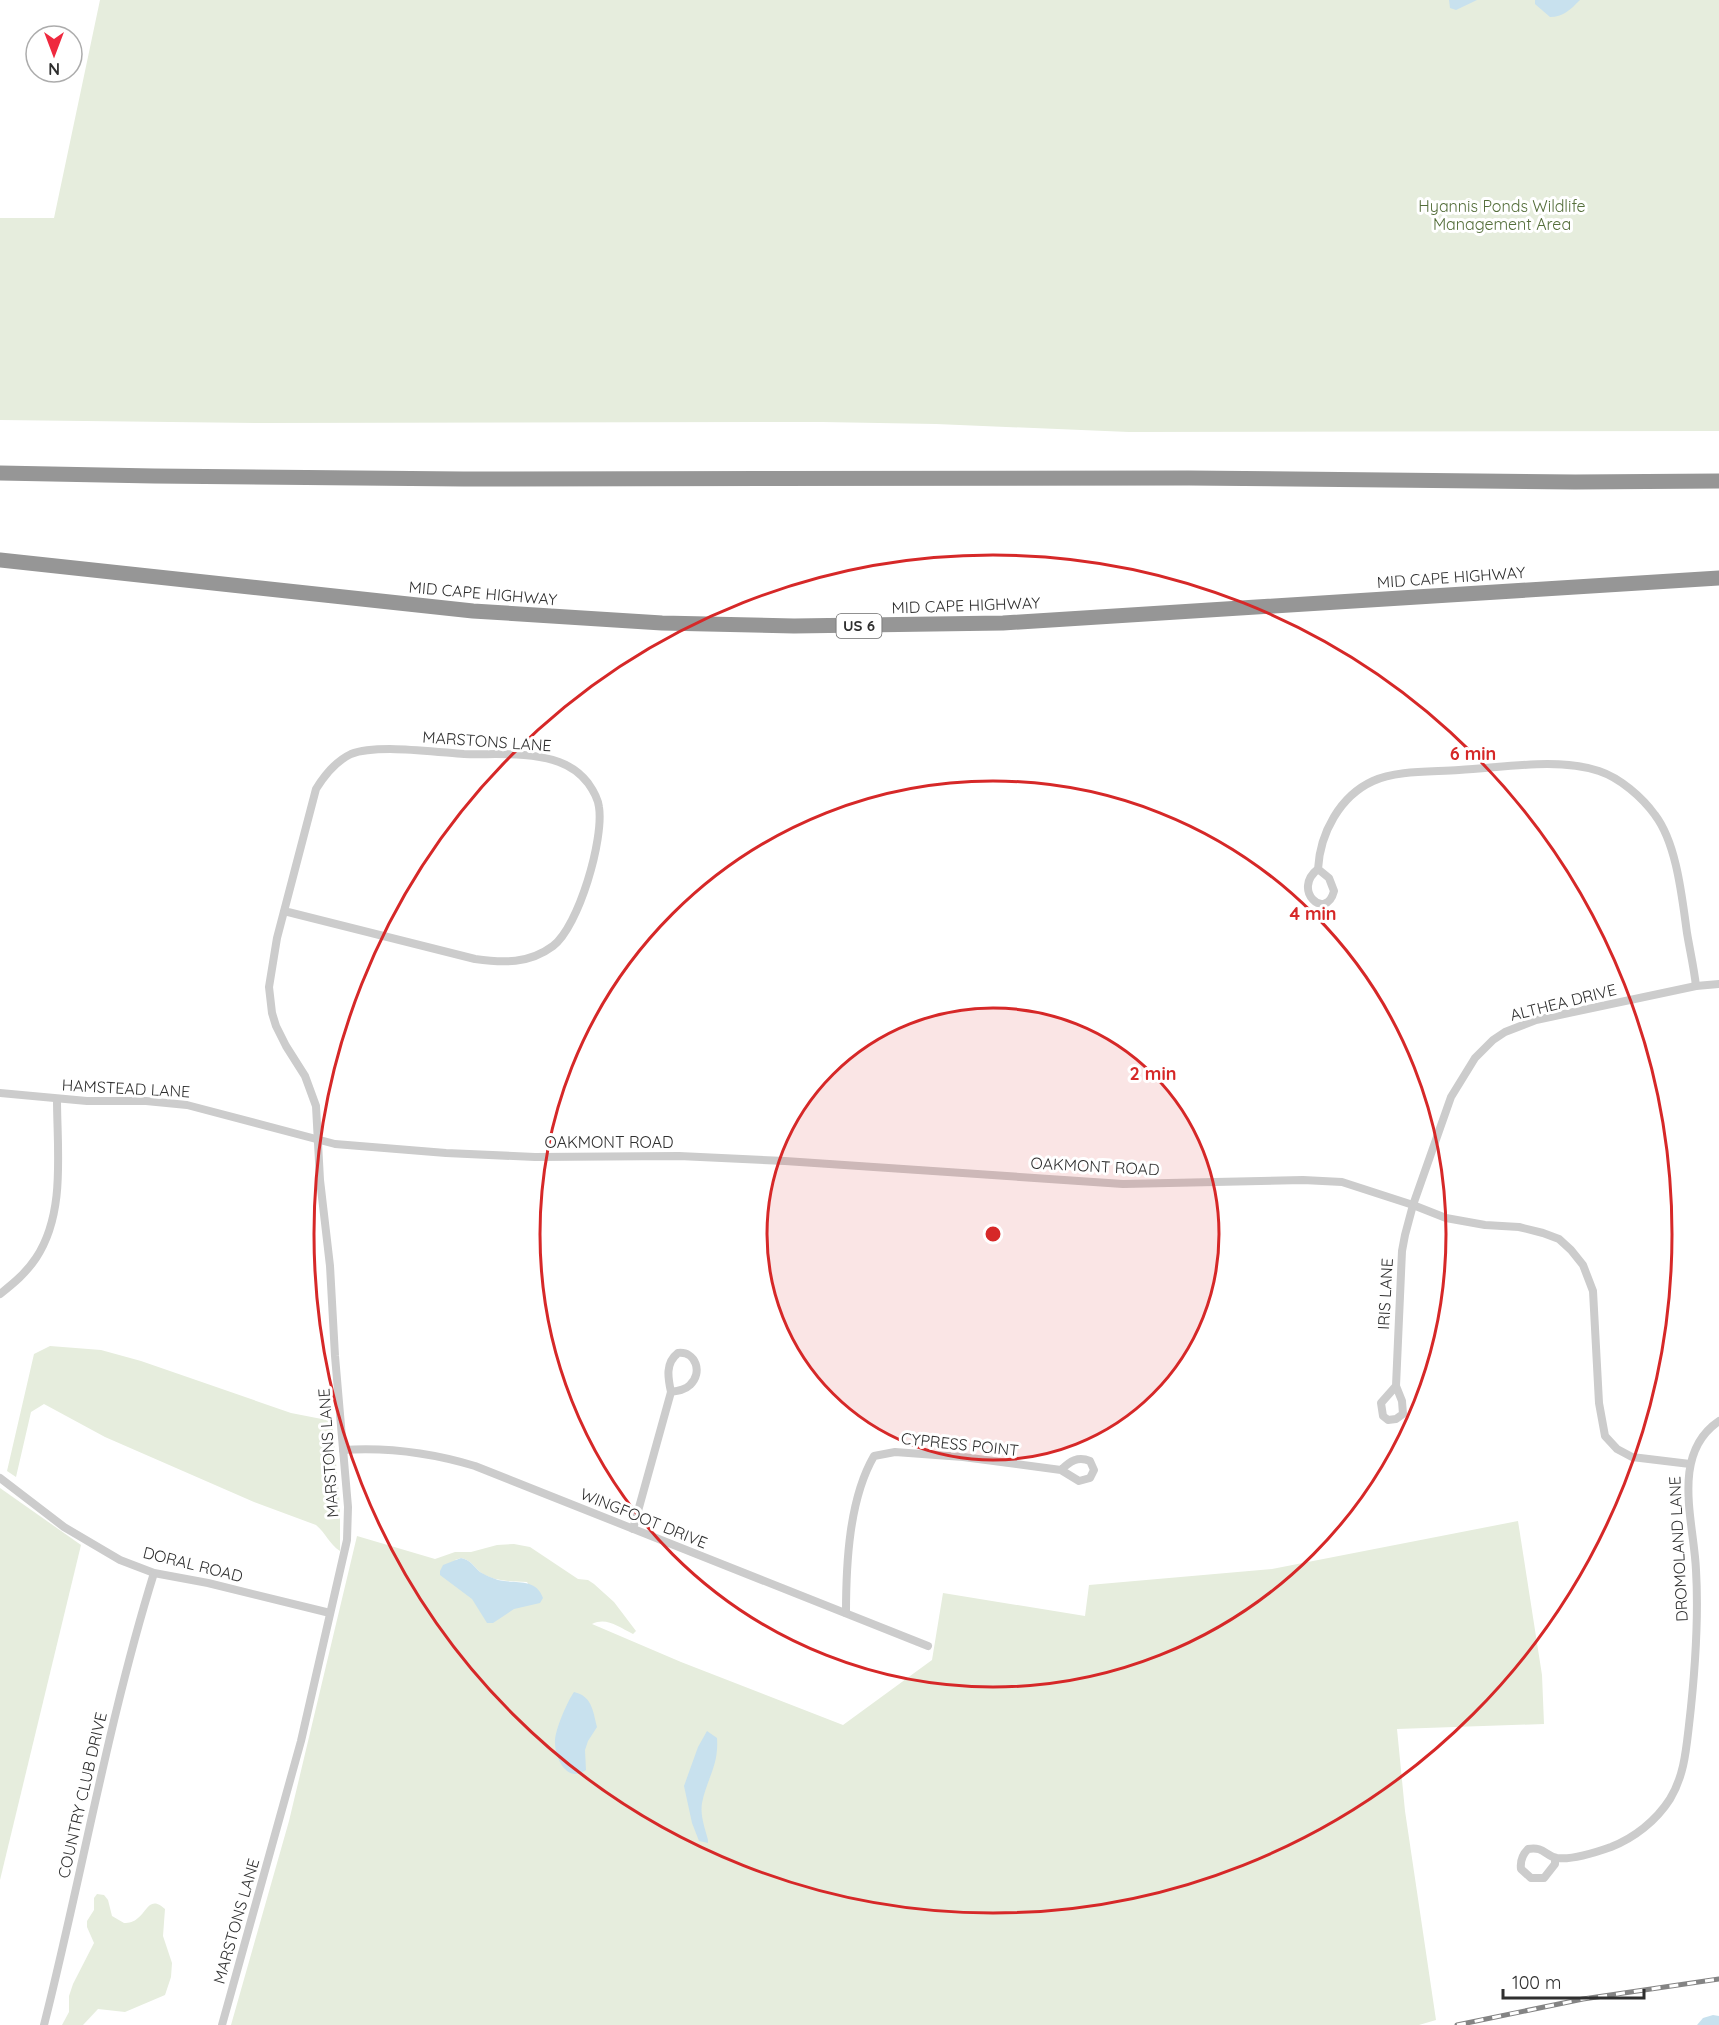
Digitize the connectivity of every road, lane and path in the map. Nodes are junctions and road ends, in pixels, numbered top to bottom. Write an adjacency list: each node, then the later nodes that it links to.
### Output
1 (0, 473): 2 (highway)
2 (1719, 481)
3 (0, 560): 4 (highway, MID CAPE HIGHWAY / US 6)
4 (1719, 578)
5 (1318, 869): 8 (street)
6 (284, 912): 6 (street, MARSTONS LANE); 11 (street, MARSTONS LANE)
7 (1719, 984): 8 (street, ALTHEA DRIVE)
8 (1696, 986): 12 (street, ALTHEA DRIVE)
9 (0, 1093): 10 (street, HAMSTEAD LANE)
10 (57, 1099): 11 (street, HAMSTEAD LANE); 13 (street)
11 (318, 1140): 12 (street, OAKMONT ROAD); 17 (street, MARSTONS LANE)
12 (1413, 1205): 14 (street, IRIS LANE); 18 (street, OAKMONT ROAD)
13 (0, 1294)
14 (1396, 1386)
15 (671, 1392): 15 (street); 21 (street)
16 (1719, 1421): 18 (street, DROMOLAND LANE)
17 (343, 1450): 21 (street, WINGFOOT DRIVE); 23 (street, MARSTONS LANE)
18 (1690, 1464): 26 (street, DROMOLAND LANE)
19 (1061, 1470): 24 (street, CYPRESS POINT)
20 (0, 1478): 22 (street, DORAL ROAD)
21 (633, 1529): 24 (street, WINGFOOT DRIVE)
22 (154, 1573): 23 (street, DORAL ROAD); 27 (street, COUNTRY CLUB DRIVE)
23 (330, 1613): 28 (street, MARSTONS LANE)
24 (846, 1613): 25 (street, WINGFOOT DRIVE)
25 (928, 1646)
26 (1555, 1858)
27 (44, 2025)
28 (222, 2025)

